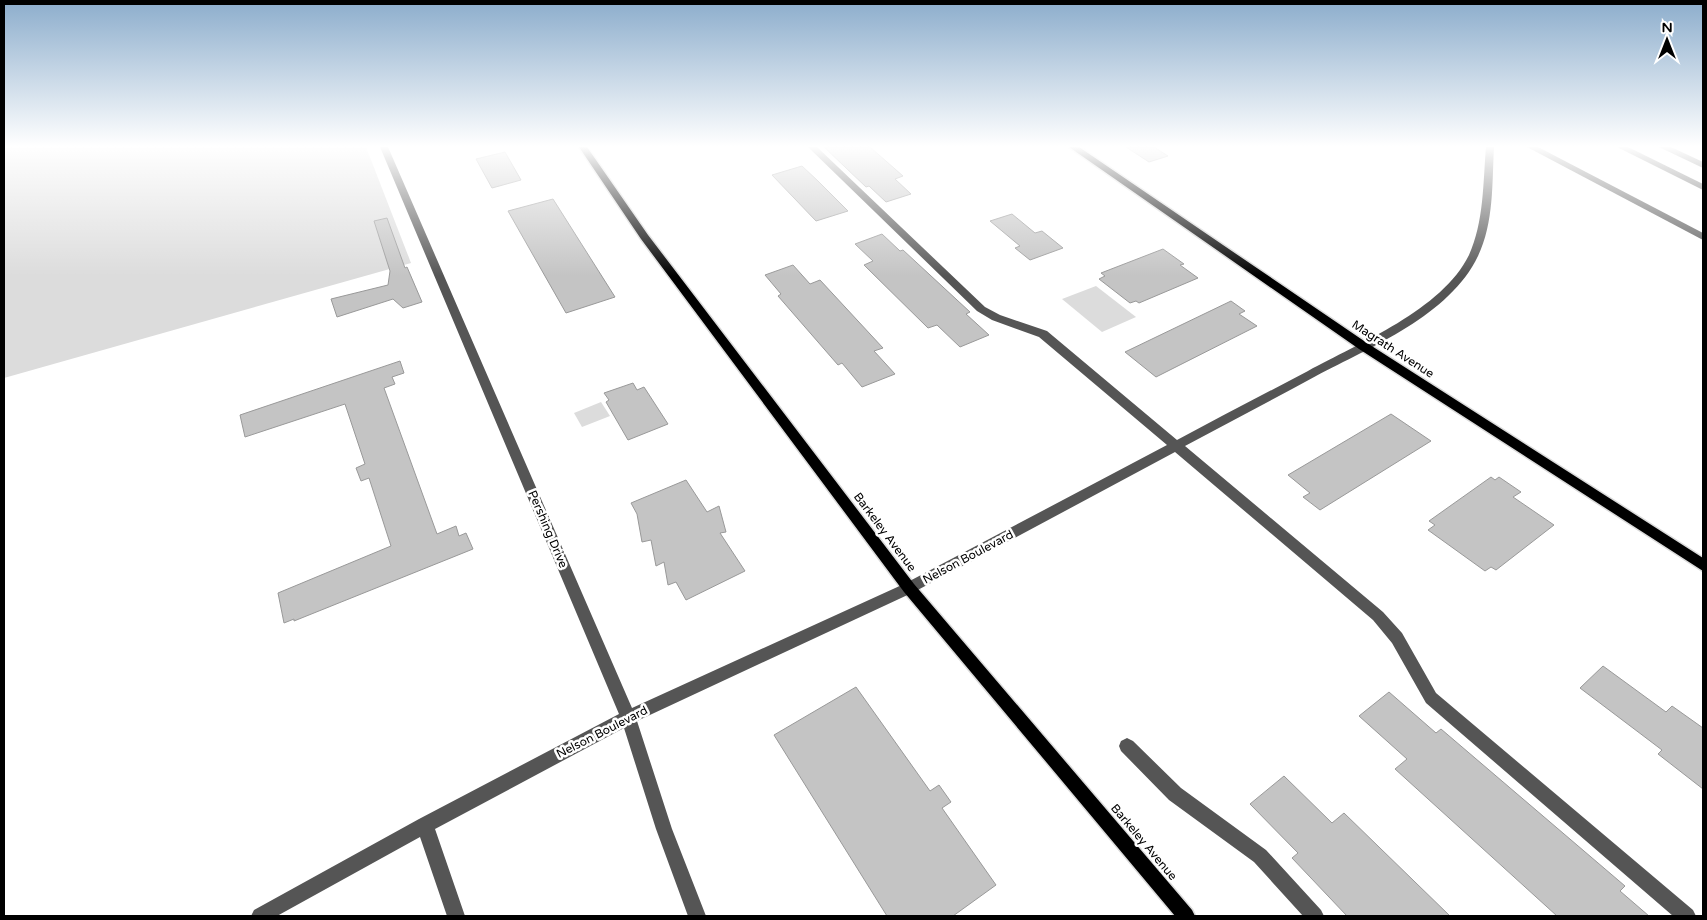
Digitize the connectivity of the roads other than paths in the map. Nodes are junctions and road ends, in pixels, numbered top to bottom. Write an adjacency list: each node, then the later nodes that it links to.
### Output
1 (402, 190): 12 (street, Pershing Drive)
2 (613, 190): 11 (main road, Barkeley Avenue)
3 (857, 190): 9 (street)
4 (1136, 190): 8 (main road, Magrath Avenue)
5 (1486, 190): 8 (street, Nelson Boulevard)
6 (1614, 190): 7 (street)
7 (1703, 237)
8 (1363, 346): 9 (street, Nelson Boulevard); 10 (main road, Magrath Avenue)
9 (1176, 446): 11 (street, Nelson Boulevard); 20 (street)
10 (1703, 565)
11 (909, 588): 12 (street, Nelson Boulevard); 18 (main road, Barkeley Avenue)
12 (628, 717): 14 (street, Nelson Boulevard); 17 (street, Pershing Drive)
13 (1127, 746): 19 (street)
14 (425, 825): 15 (street, Nelson Boulevard); 16 (street)
15 (260, 916)
16 (456, 916)
17 (697, 916)
18 (1186, 916)
19 (1315, 916)
20 (1687, 916)

